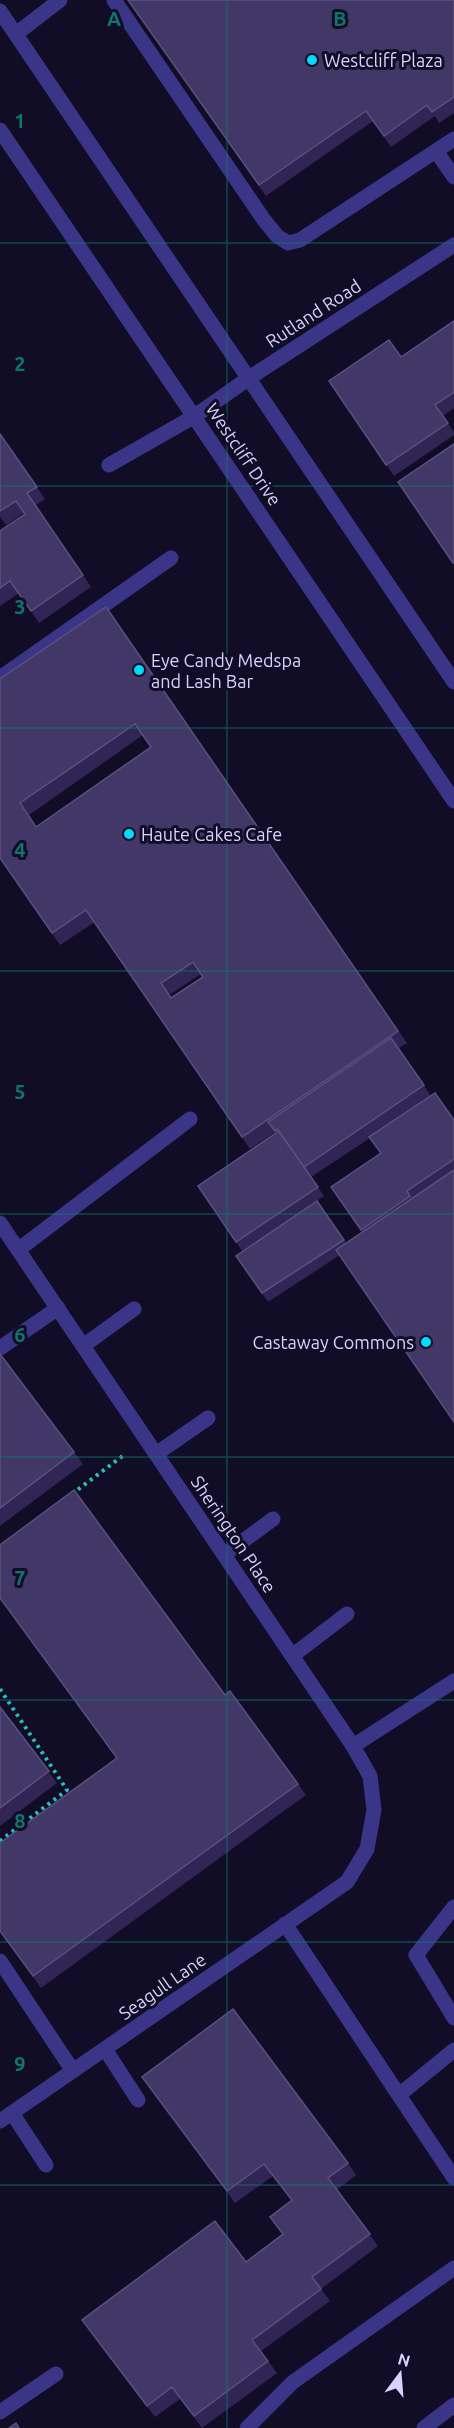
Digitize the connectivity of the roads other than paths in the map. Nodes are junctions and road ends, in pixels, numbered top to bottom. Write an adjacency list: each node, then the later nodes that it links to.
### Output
1 (60, 0): 4 (street)
2 (114, 0): 7 (street)
3 (0, 11): 4 (street)
4 (16, 34): 10 (street)
5 (0, 130): 11 (street, Westcliff Drive)
6 (454, 139): 7 (street)
7 (436, 151): 8 (street)
8 (454, 177)
9 (454, 245): 10 (street, Rutland Road)
10 (249, 378): 11 (street, Rutland Road); 15 (street)
11 (195, 416): 12 (street, Rutland Road); 16 (street, Westcliff Drive)
12 (109, 465)
13 (171, 558): 14 (street)
14 (0, 678)
15 (454, 682)
16 (454, 801)
17 (190, 1119): 19 (street)
18 (0, 1223): 19 (street, Sherington Place)
19 (18, 1250): 20 (street, Sherington Place)
20 (58, 1308): 22 (street, Sherington Place); 23 (street)
21 (134, 1309): 22 (street)
22 (83, 1346): 25 (street, Sherington Place)
23 (0, 1348)
24 (208, 1418): 25 (street)
25 (156, 1454): 27 (street, Sherington Place)
26 (273, 1519): 27 (street)
27 (224, 1555): 29 (street, Sherington Place)
28 (347, 1614): 29 (street)
29 (292, 1656): 31 (street, Sherington Place)
30 (453, 1683): 31 (street)
31 (353, 1746): 32 (street, Sherington Place)
32 (346, 1882): 34 (street, Seagull Lane)
33 (454, 1907): 36 (street)
34 (285, 1924): 37 (street, Seagull Lane); 40 (street)
35 (0, 1962): 39 (street)
36 (454, 2018)
37 (105, 2049): 39 (street, Seagull Lane); 41 (street)
38 (454, 2050): 40 (street)
39 (73, 2071): 42 (street, Seagull Lane)
40 (399, 2095): 44 (street)
41 (138, 2100)
42 (6, 2117): 43 (street)
43 (46, 2165)
44 (454, 2178)
45 (454, 2268): 49 (street)
46 (56, 2374): 48 (street)
47 (454, 2405): 50 (street)
48 (0, 2412)
49 (247, 2428)
50 (424, 2428)

